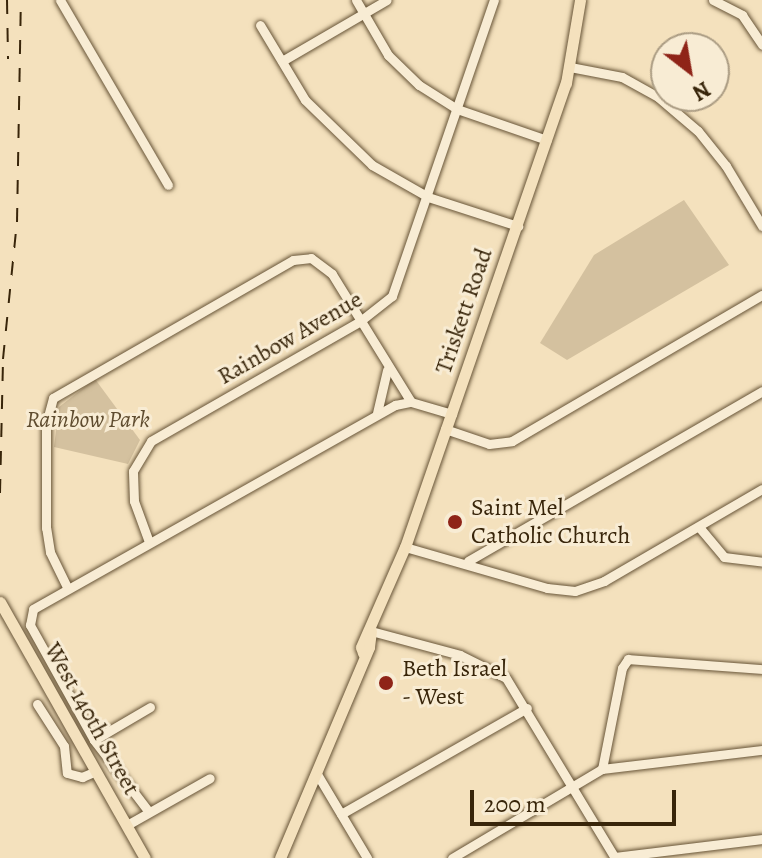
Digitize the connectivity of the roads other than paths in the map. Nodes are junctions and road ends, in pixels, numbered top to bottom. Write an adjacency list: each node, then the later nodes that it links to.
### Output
1 (60, 0): 14 (street)
2 (356, 0): 7 (street)
3 (387, 0): 7 (street)
4 (494, 0): 12 (street, Rainbow Avenue)
5 (580, 0): 11 (main road, Triskett Road)
6 (713, 0): 9 (street)
7 (364, 13): 10 (street); 12 (street)
8 (260, 25): 10 (street)
9 (762, 45)
10 (282, 61): 15 (street)
11 (570, 67): 13 (main road, Triskett Road); 17 (street)
12 (457, 109): 13 (street); 15 (street, Rainbow Avenue)
13 (547, 140): 16 (main road, Triskett Road)
14 (168, 185)
15 (428, 197): 16 (street); 19 (street, Rainbow Avenue)
16 (518, 226): 24 (main road, Triskett Road)
17 (762, 226)
18 (762, 295): 25 (street)
19 (359, 322): 20 (street); 28 (street, Rainbow Avenue); 32 (street)
20 (387, 370): 22 (street); 23 (street)
21 (762, 391): 30 (street)
22 (411, 402): 23 (street); 24 (street)
23 (377, 413): 28 (street)
24 (452, 414): 25 (main road, Triskett Road)
25 (445, 429): 29 (main road, Triskett Road)
26 (762, 489): 27 (street)
27 (699, 527): 30 (street); 31 (street)
28 (149, 542): 32 (street)
29 (405, 547): 30 (street); 34 (main road, Triskett Road)
30 (468, 561)
31 (762, 562)
32 (67, 587): 39 (street)
33 (0, 602): 42 (main road, West 140th Street)
34 (371, 631): 38 (street); 43 (main road, Triskett Road)
35 (762, 669): 41 (street)
36 (37, 704): 42 (street)
37 (150, 707): 39 (street)
38 (527, 708): 45 (street); 47 (street)
39 (94, 740): 46 (street)
40 (762, 750): 41 (street)
41 (602, 769): 45 (street)
42 (96, 771): 48 (main road, West 140th Street)
43 (317, 774): 47 (street); 51 (main road, Triskett Road)
44 (210, 778): 46 (street)
45 (573, 787): 53 (street); 54 (street)
46 (149, 812): 48 (street)
47 (341, 814): 52 (street)
48 (127, 825): 50 (main road, West 140th Street)
49 (762, 839): 54 (street)
50 (145, 858)
51 (280, 858)
52 (367, 858)
53 (452, 858)
54 (615, 858)

